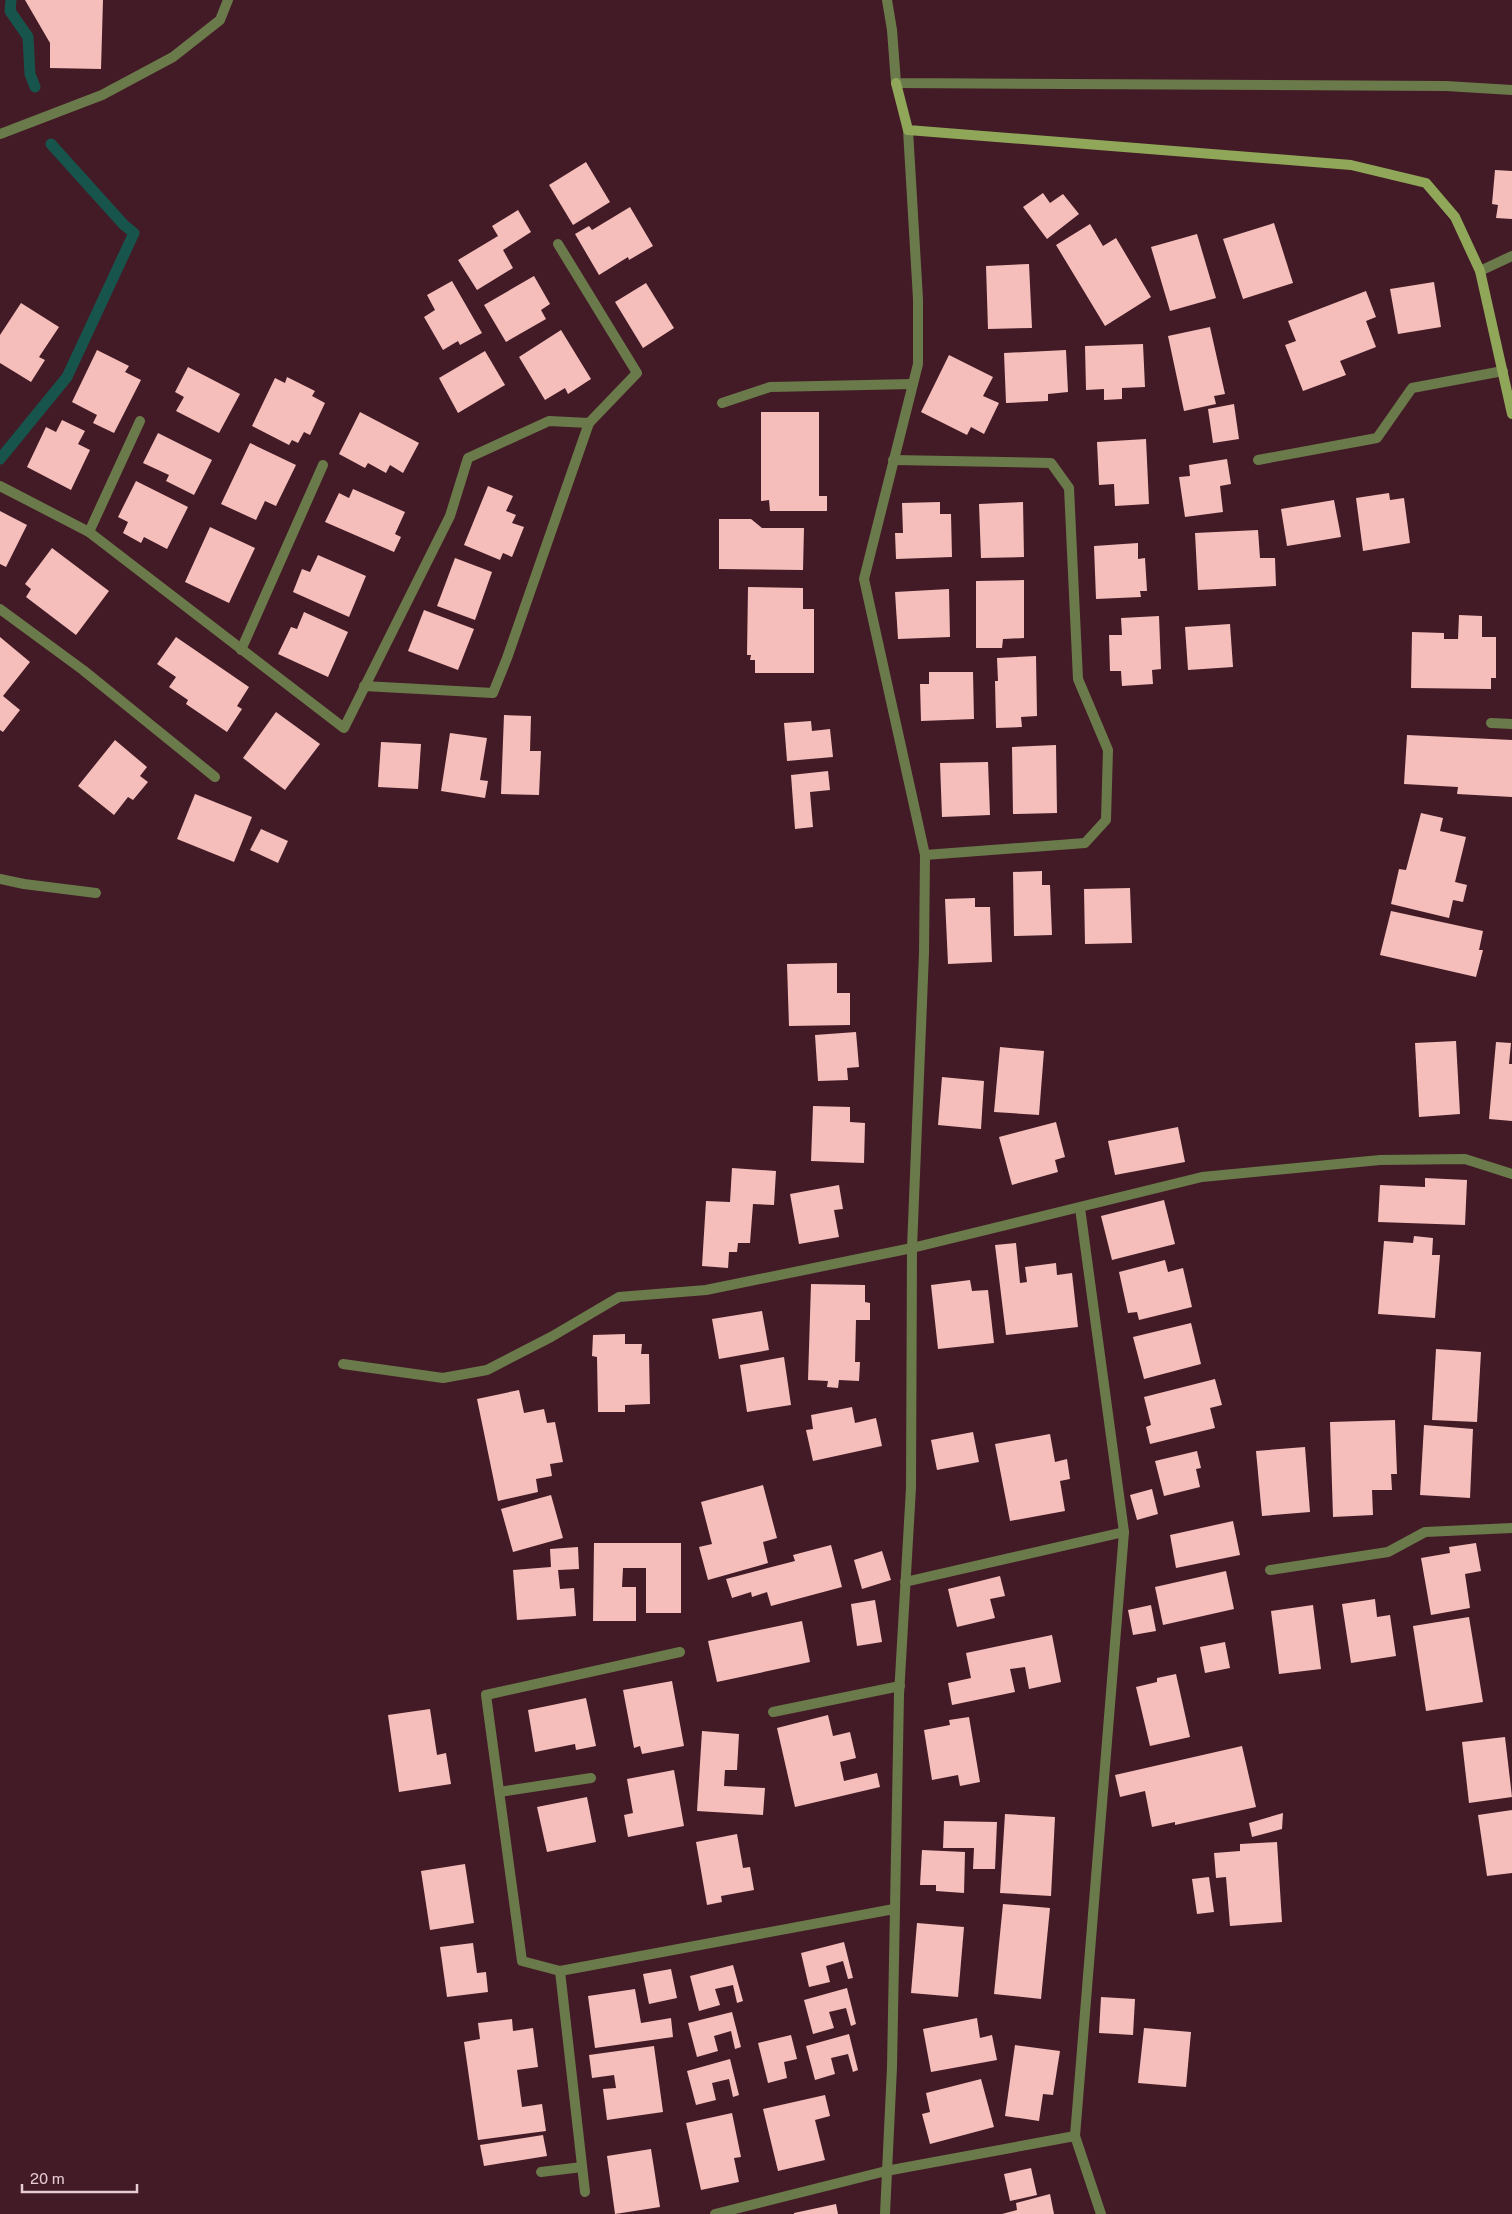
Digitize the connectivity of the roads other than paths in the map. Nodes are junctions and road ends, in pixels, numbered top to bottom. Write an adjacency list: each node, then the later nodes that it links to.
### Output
1 (228, 0): 6 (street)
2 (887, 0): 3 (street)
3 (896, 83): 4 (street); 5 (street)
4 (1512, 90)
5 (908, 130): 9 (street); 11 (street)
6 (0, 134)
7 (558, 244): 15 (street)
8 (1512, 256): 9 (street)
9 (1480, 271): 10 (street)
10 (1503, 370): 13 (street); 17 (street)
11 (913, 384): 12 (street); 16 (street)
12 (722, 403)
13 (1512, 414)
14 (140, 421): 20 (street)
15 (589, 423): 23 (street); 23 (street)
16 (893, 460): 27 (street); 27 (street)
17 (1258, 460)
18 (324, 465): 22 (street)
19 (3, 488): 20 (street)
20 (89, 532): 22 (street)
21 (0, 609): 26 (street)
22 (241, 650): 23 (street)
23 (364, 686)
24 (1491, 723): 25 (street)
25 (1512, 724)
26 (215, 776)
27 (925, 855): 32 (street)
28 (0, 879): 29 (street)
29 (96, 893)
30 (1512, 1174): 31 (street)
31 (1080, 1208): 32 (street); 35 (street)
32 (912, 1248): 33 (street); 37 (street)
33 (343, 1364)
34 (1512, 1528): 36 (street)
35 (1124, 1532): 37 (street); 45 (street)
36 (1270, 1570)
37 (905, 1582): 39 (street)
38 (680, 1652): 42 (street)
39 (900, 1686): 40 (street); 43 (street)
40 (773, 1712)
41 (591, 1778): 42 (street)
42 (499, 1792): 44 (street)
43 (894, 1909): 44 (street); 47 (street)
44 (560, 1971): 46 (street)
45 (1076, 2136): 47 (street); 52 (street)
46 (582, 2167): 48 (street); 49 (street)
47 (886, 2171): 50 (street); 51 (street)
48 (541, 2172)
49 (585, 2192)
50 (716, 2214)
51 (885, 2214)
52 (1101, 2214)

